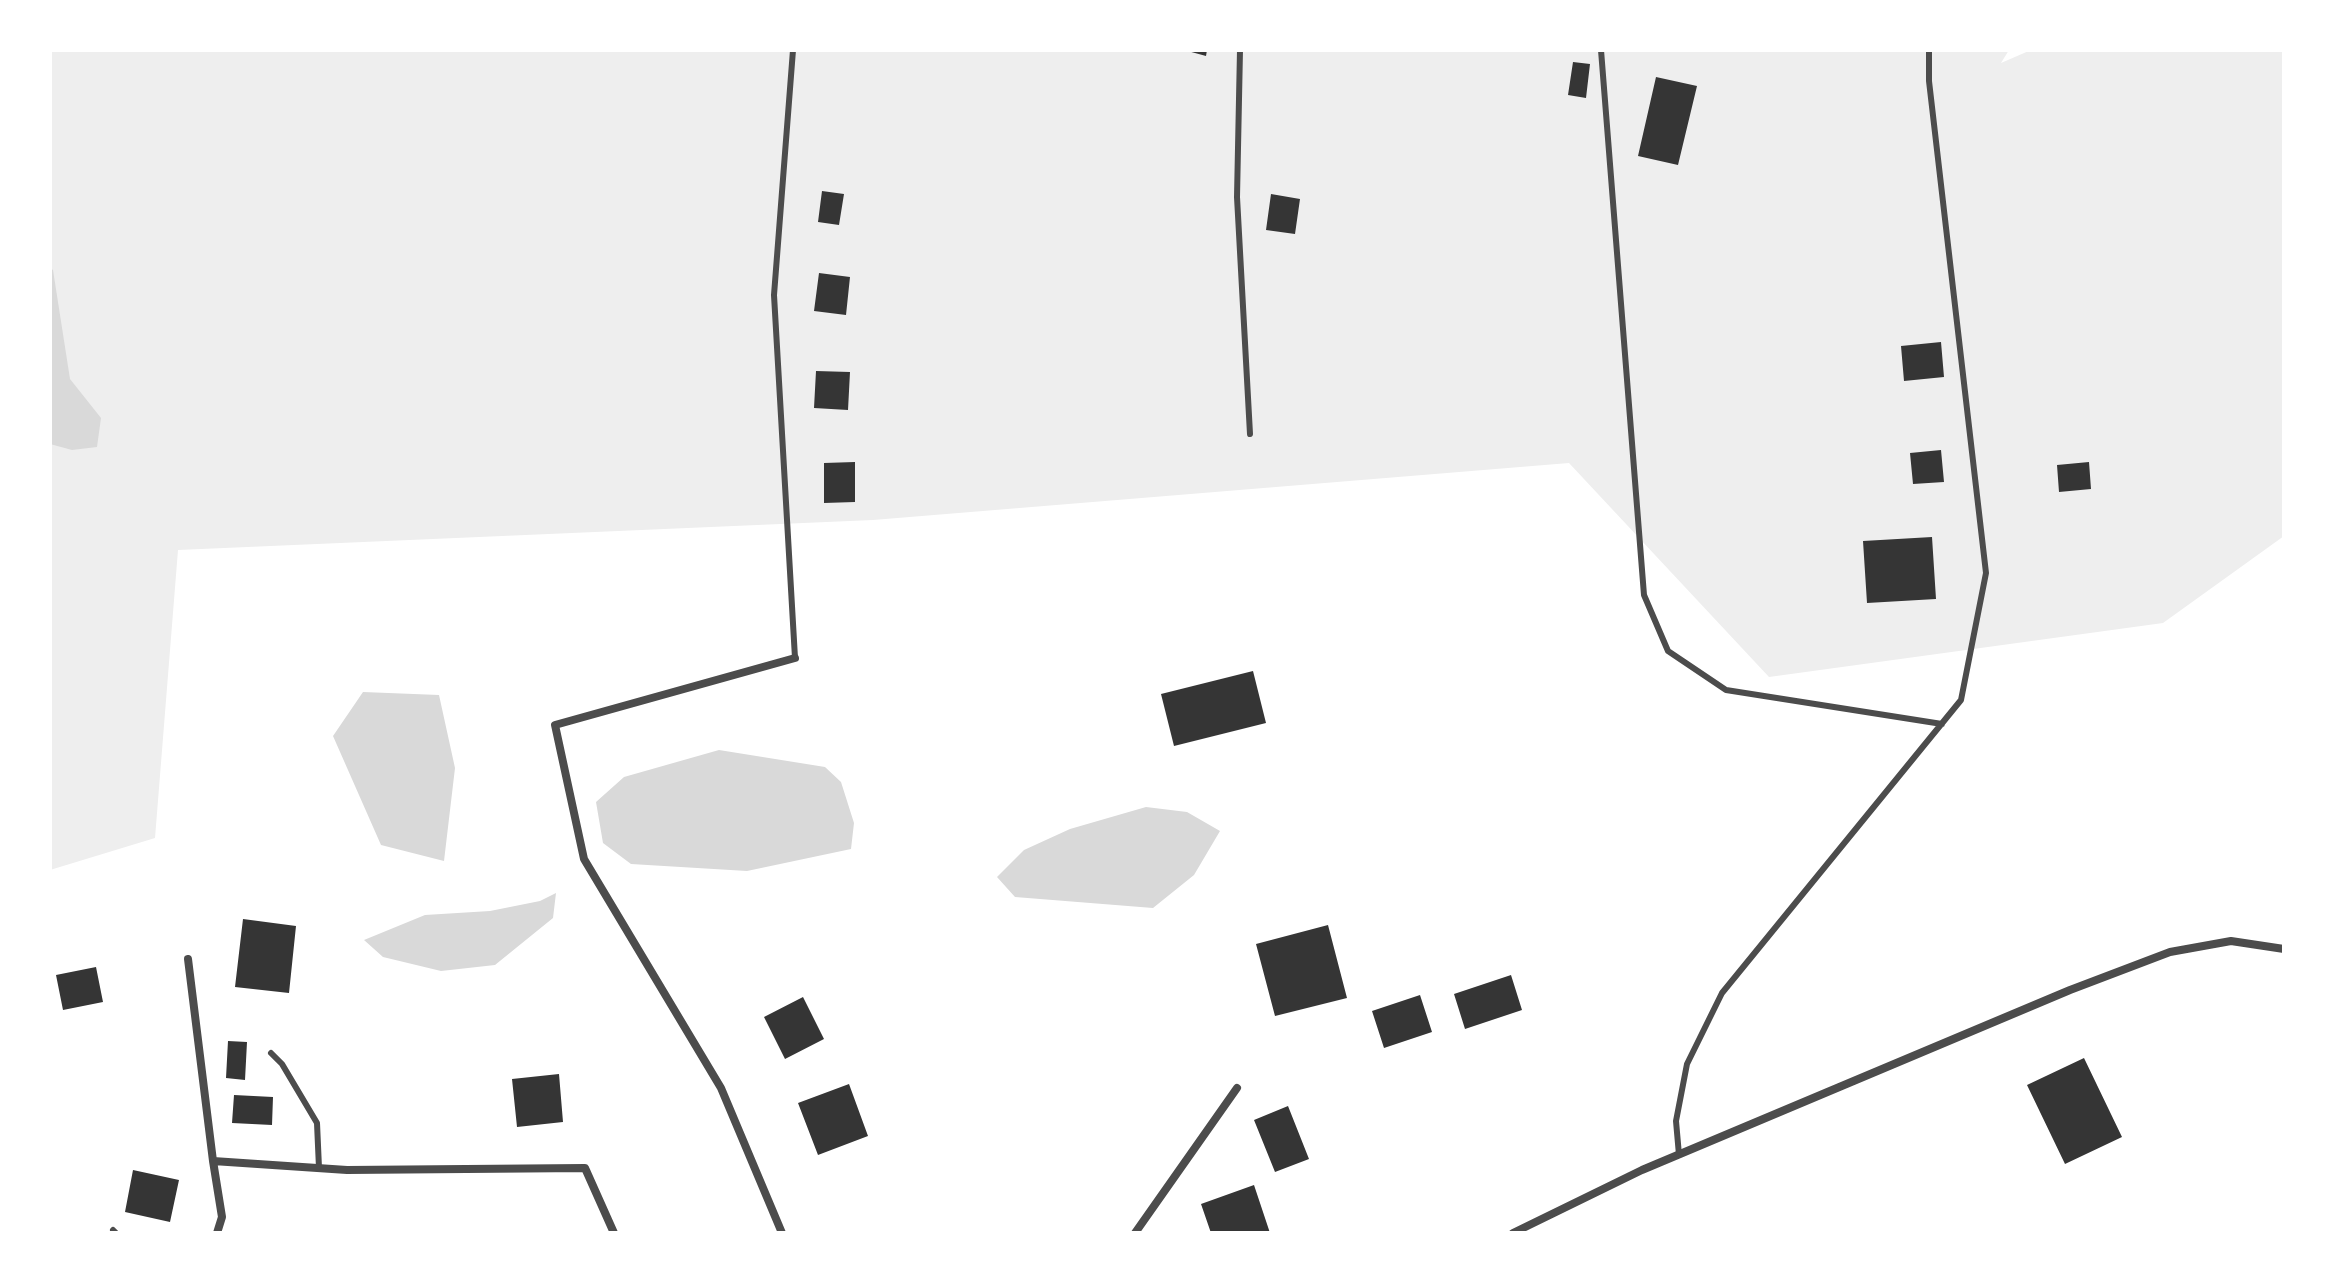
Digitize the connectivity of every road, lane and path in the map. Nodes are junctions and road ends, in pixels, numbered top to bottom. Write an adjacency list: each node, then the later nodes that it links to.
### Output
1 (793, 50): 6 (lane)
2 (1240, 50): 5 (lane)
3 (1601, 50): 7 (lane)
4 (1929, 50): 7 (lane)
5 (1250, 434)
6 (795, 658): 17 (street)
7 (1942, 724): 12 (lane)
8 (2284, 949): 12 (street)
9 (188, 959): 13 (street)
10 (271, 1053): 14 (lane)
11 (1237, 1088): 18 (street)
12 (1679, 1155): 19 (street)
13 (213, 1161): 14 (street); 15 (street)
14 (319, 1168): 16 (street)
15 (217, 1233)
16 (614, 1233)
17 (782, 1233)
18 (1135, 1233)
19 (1513, 1233)

